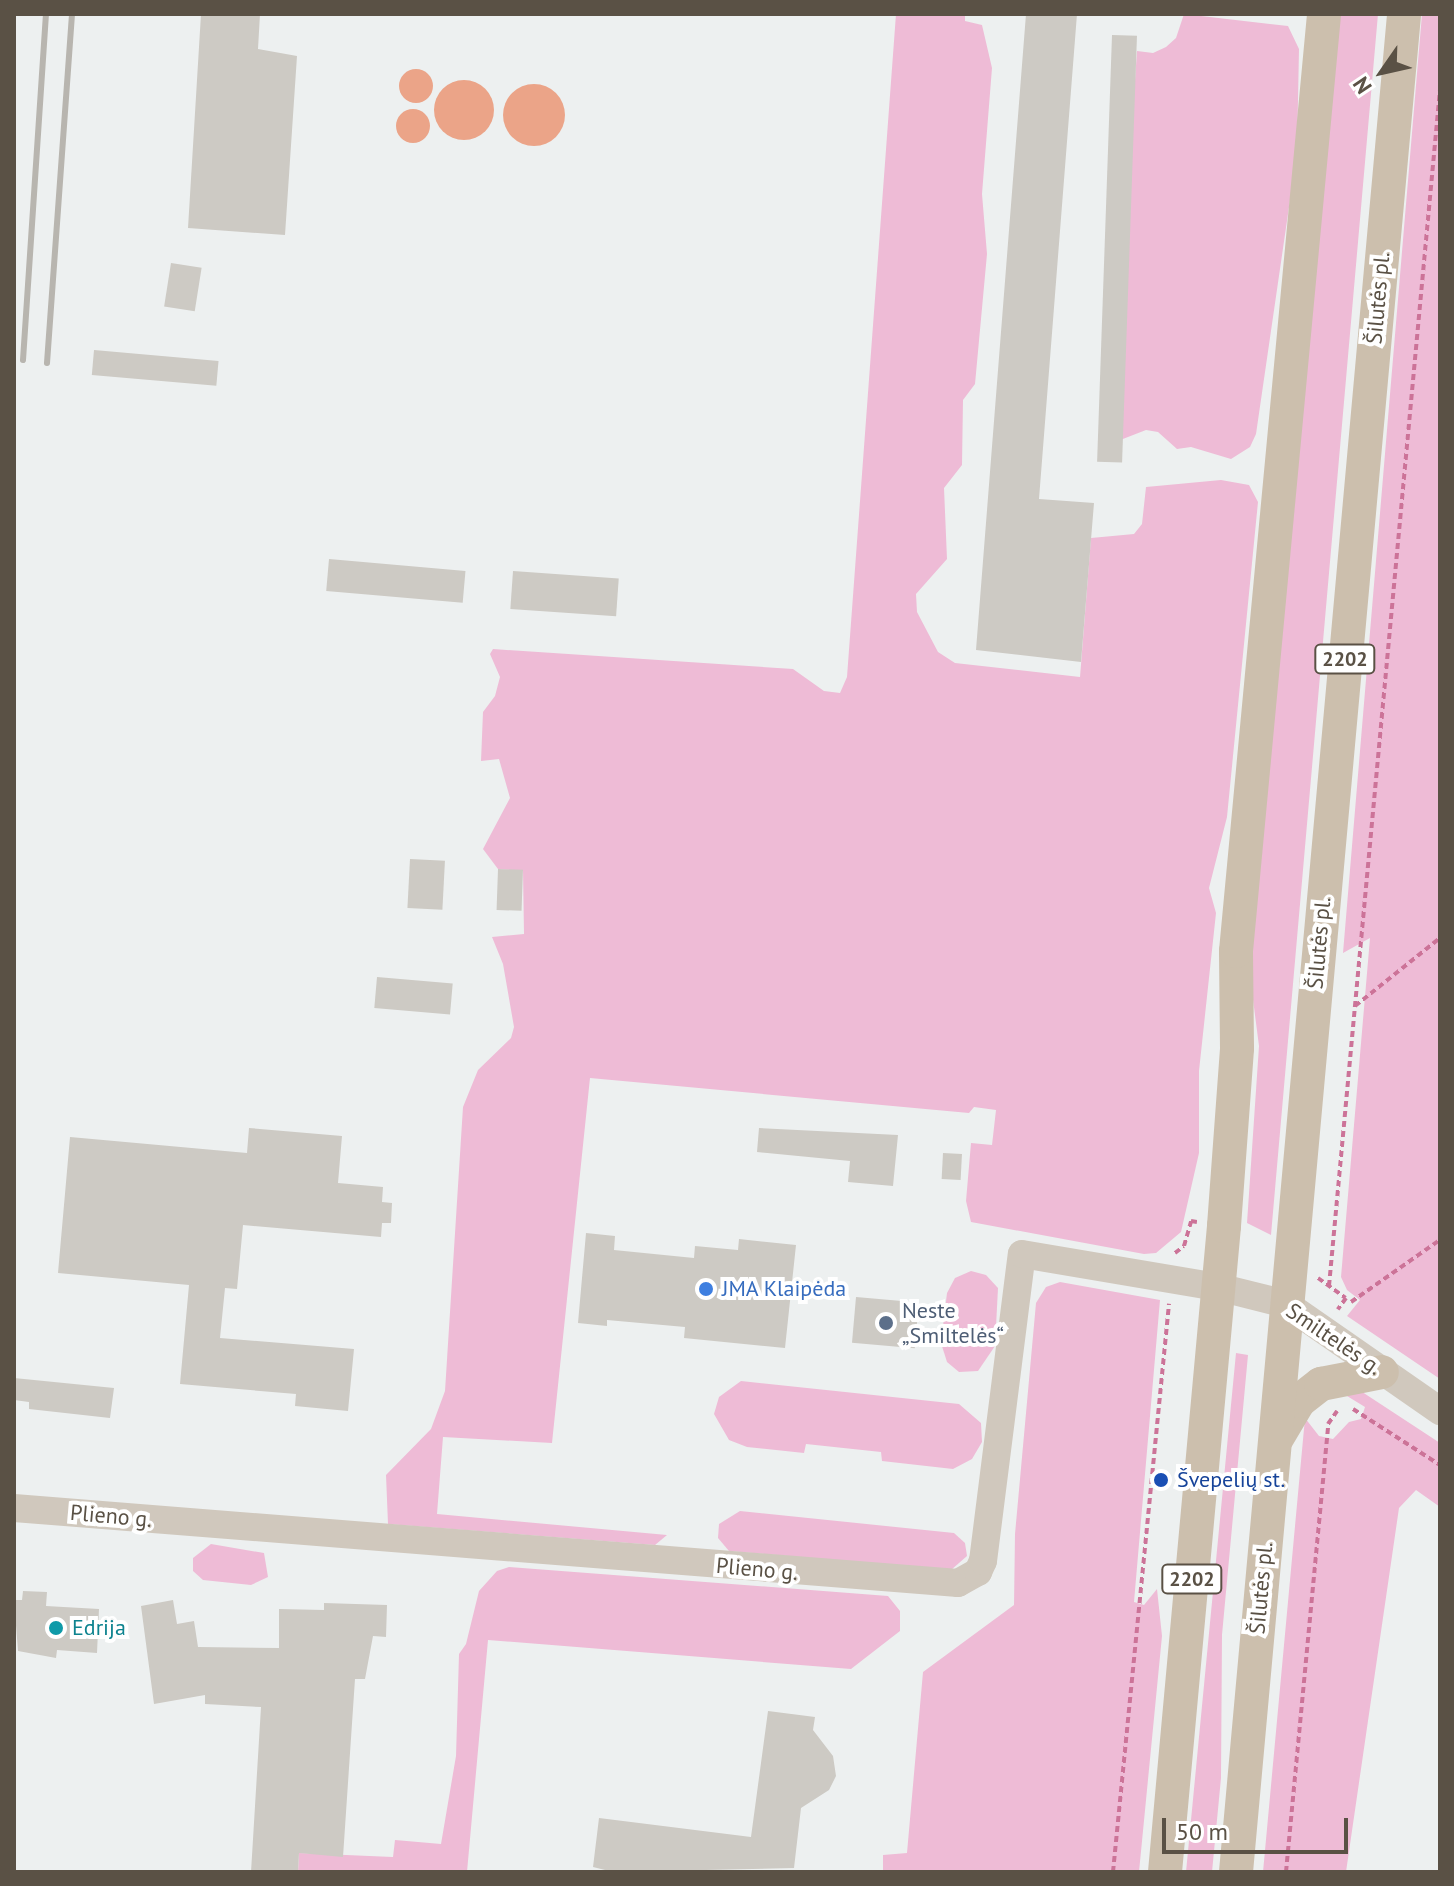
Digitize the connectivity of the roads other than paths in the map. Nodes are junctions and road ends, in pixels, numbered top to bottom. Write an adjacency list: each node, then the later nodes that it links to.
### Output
1 (1324, 14): 3 (main road, 2202)
2 (1404, 14): 4 (main road, Šilutės pl. / 2202)
3 (1218, 1287): 4 (street, Smiltelės g.); 8 (street, Plieno g.); 9 (main road, 2202)
4 (1286, 1304): 5 (street, Smiltelės g.); 7 (main road, Šilutės pl. / 2202)
5 (1382, 1372): 6 (street, Smiltelės g.); 7 (main road)
6 (1440, 1411)
7 (1274, 1442): 10 (main road, Šilutės pl. / 2202)
8 (14, 1508)
9 (1165, 1872)
10 (1236, 1872)

